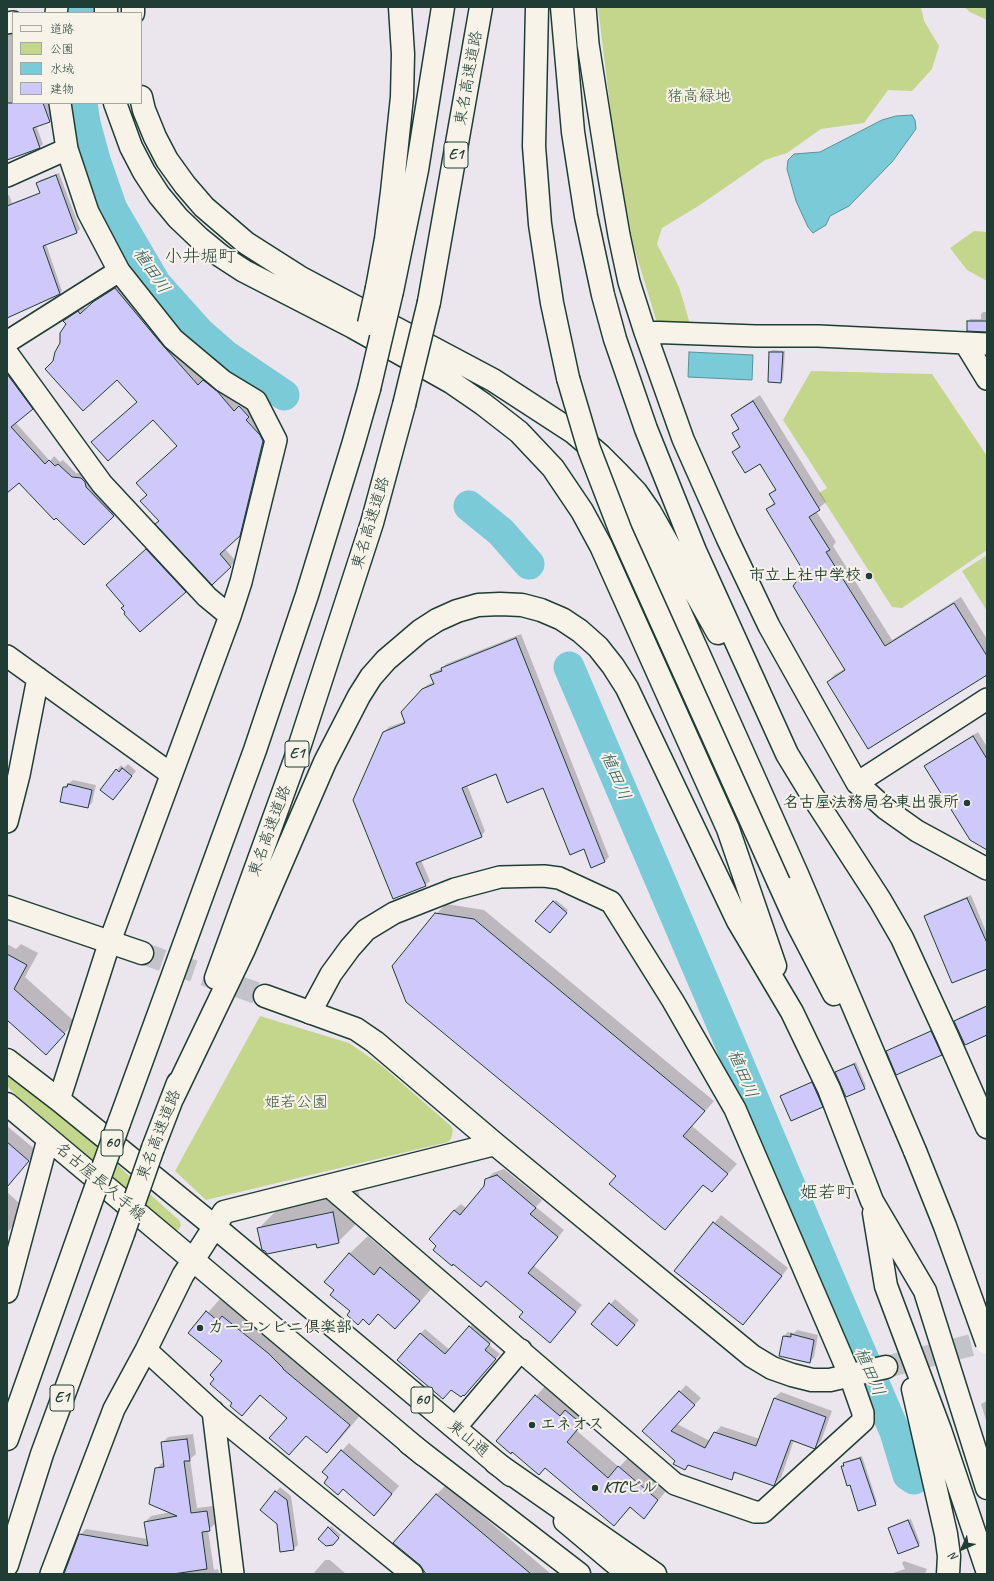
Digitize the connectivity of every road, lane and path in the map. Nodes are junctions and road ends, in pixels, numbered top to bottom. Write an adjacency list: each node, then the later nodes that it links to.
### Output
1 (400, 7): 13 (main road)
2 (442, 7): 13 (main road, E1)
3 (481, 7): 37 (main road, 東名高速道路 / E1, bridge)
4 (537, 7): 43 (main road, bridge)
5 (562, 7): 25 (main road)
6 (585, 7): 14 (street)
7 (142, 101): 20 (main road)
8 (60, 104): 10 (street)
9 (115, 104): 35 (main road)
10 (67, 149): 11 (street); 12 (street)
11 (7, 176)
12 (119, 271): 15 (street); 21 (street)
13 (384, 290): 58 (main road, E1, bridge)
14 (645, 332): 16 (street); 27 (street)
15 (7, 342)
16 (965, 342): 17 (street); 19 (street)
17 (987, 344)
18 (7, 353): 21 (street)
19 (987, 379)
20 (493, 380): 25 (main road); 43 (main road)
21 (230, 616): 26 (street)
22 (7, 656): 23 (street)
23 (38, 678): 26 (street); 28 (street)
24 (987, 698): 27 (street)
25 (787, 754): 40 (main road)
26 (171, 774): 31 (street)
27 (857, 783): 29 (street)
28 (7, 822)
29 (987, 869)
30 (7, 907): 31 (main road)
31 (110, 941): 32 (main road); 38 (street)
32 (142, 953)
33 (265, 996): 34 (main road)
34 (310, 1012): 42 (main road); 55 (street)
35 (792, 1012): 37 (main road); 45 (main road)
36 (7, 1060): 38 (main road, 60)
37 (173, 1097): 62 (main road, 東名高速道路 / E1, bridge)
38 (60, 1100): 46 (main road, 60)
39 (7, 1104): 41 (main road, 名古屋長久手線 / 60)
40 (987, 1127)
41 (48, 1139): 47 (main road, 名古屋長久手線 / 60); 48 (street)
42 (495, 1144): 44 (main road); 55 (main road)
43 (915, 1151): 51 (main road, bridge)
44 (329, 1186): 46 (main road); 53 (street)
45 (872, 1202): 50 (main road); 61 (main road)
46 (215, 1227): 47 (main road); 57 (main road, 東山通 / 60)
47 (193, 1260): 52 (street); 59 (main road, 60)
48 (11, 1262): 49 (street)
49 (7, 1292)
50 (898, 1318): 63 (main road); 71 (main road)
51 (987, 1343)
52 (146, 1350): 56 (street); 64 (street)
53 (521, 1350): 55 (street); 57 (street)
54 (886, 1367): 55 (main road)
55 (854, 1376)
56 (213, 1411): 65 (street); 66 (street)
57 (455, 1428): 60 (main road, 東山通 / 60)
58 (7, 1439)
59 (409, 1444): 67 (main road, 60); 68 (main road)
60 (496, 1463): 69 (main road, 東山通 / 60); 70 (main road)
61 (987, 1488)
62 (7, 1565)
63 (987, 1570)
64 (51, 1574)
65 (233, 1574)
66 (412, 1574)
67 (564, 1574)
68 (580, 1574)
69 (628, 1574)
70 (655, 1574)
71 (948, 1574)

